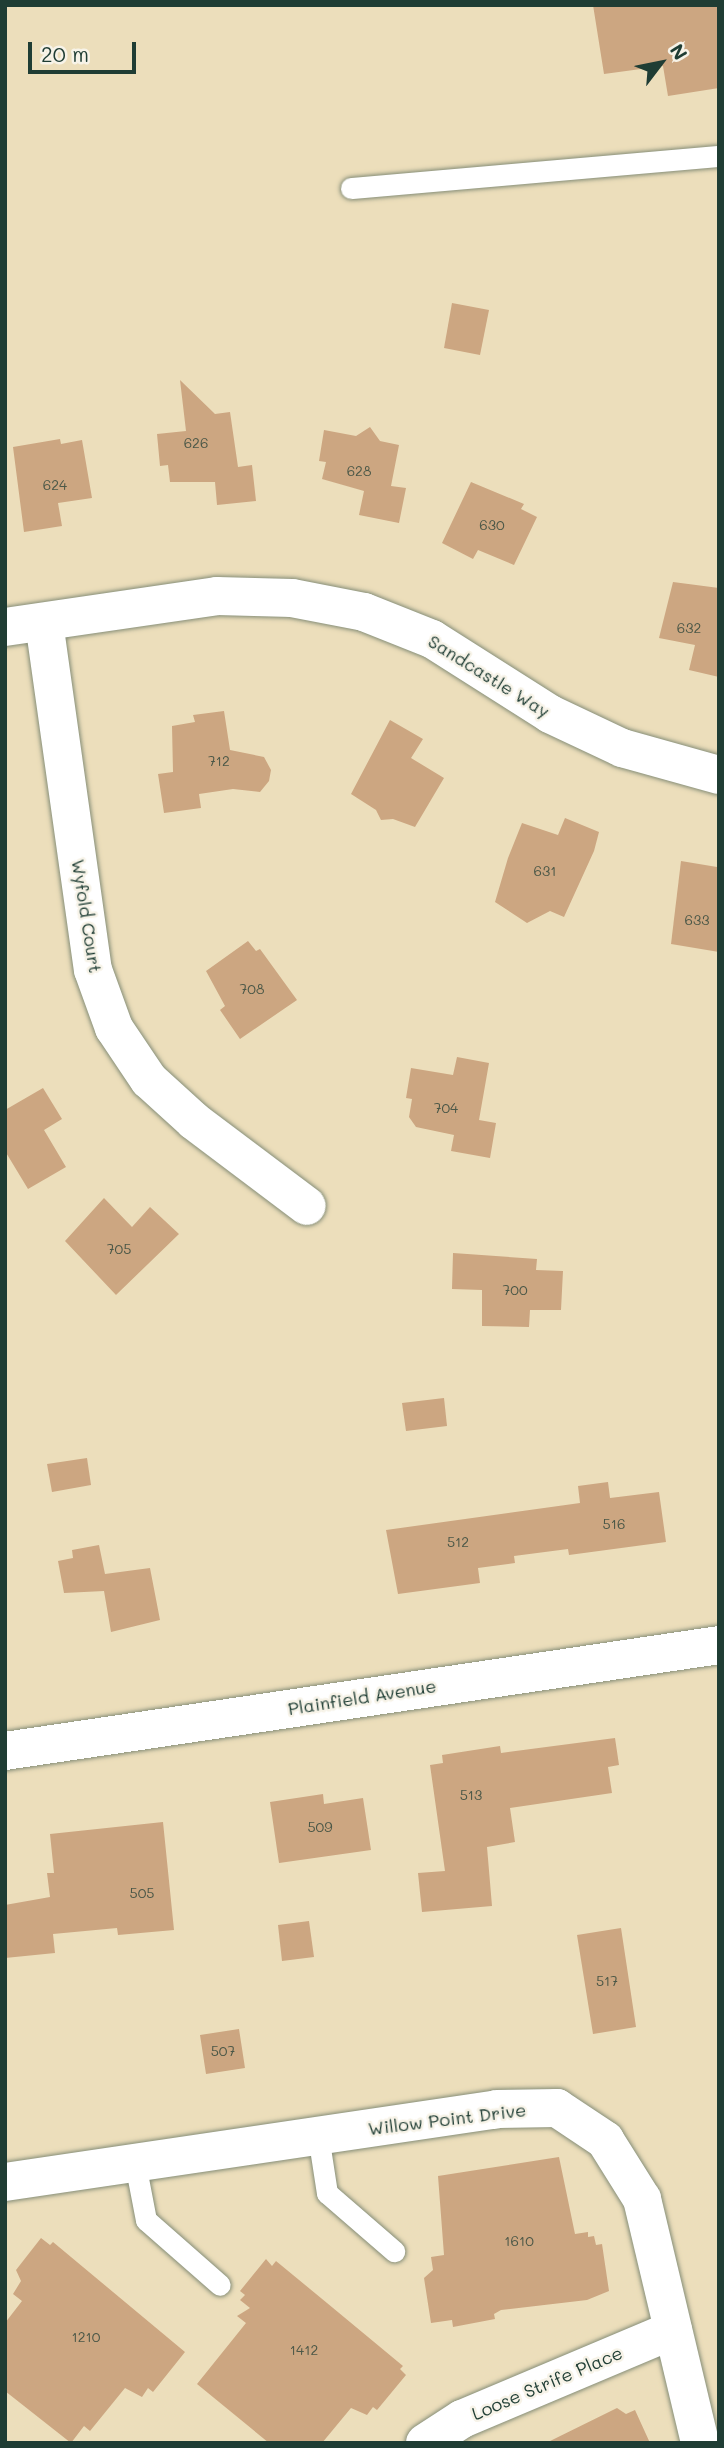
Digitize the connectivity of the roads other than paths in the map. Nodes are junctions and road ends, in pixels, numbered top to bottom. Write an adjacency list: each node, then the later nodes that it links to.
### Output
1 (719, 156): 2 (lane)
2 (351, 188)
3 (44, 622): 4 (street, Sandcastle Way); 5 (street, Sandcastle Way); 6 (street, Wyfold Court)
4 (5, 627)
5 (719, 775)
6 (307, 1206)
7 (719, 1645): 8 (street, Plainfield Avenue)
8 (5, 1751)
9 (318, 2135): 10 (street, Willow Point Drive); 12 (lane); 14 (street, Willow Point Drive)
10 (135, 2163): 11 (street, Willow Point Drive); 13 (lane)
11 (5, 2182)
12 (394, 2251)
13 (220, 2285)
14 (673, 2330): 15 (street, Loose Strife Place); 16 (street, Willow Point Drive)
15 (425, 2443)
16 (700, 2443)

